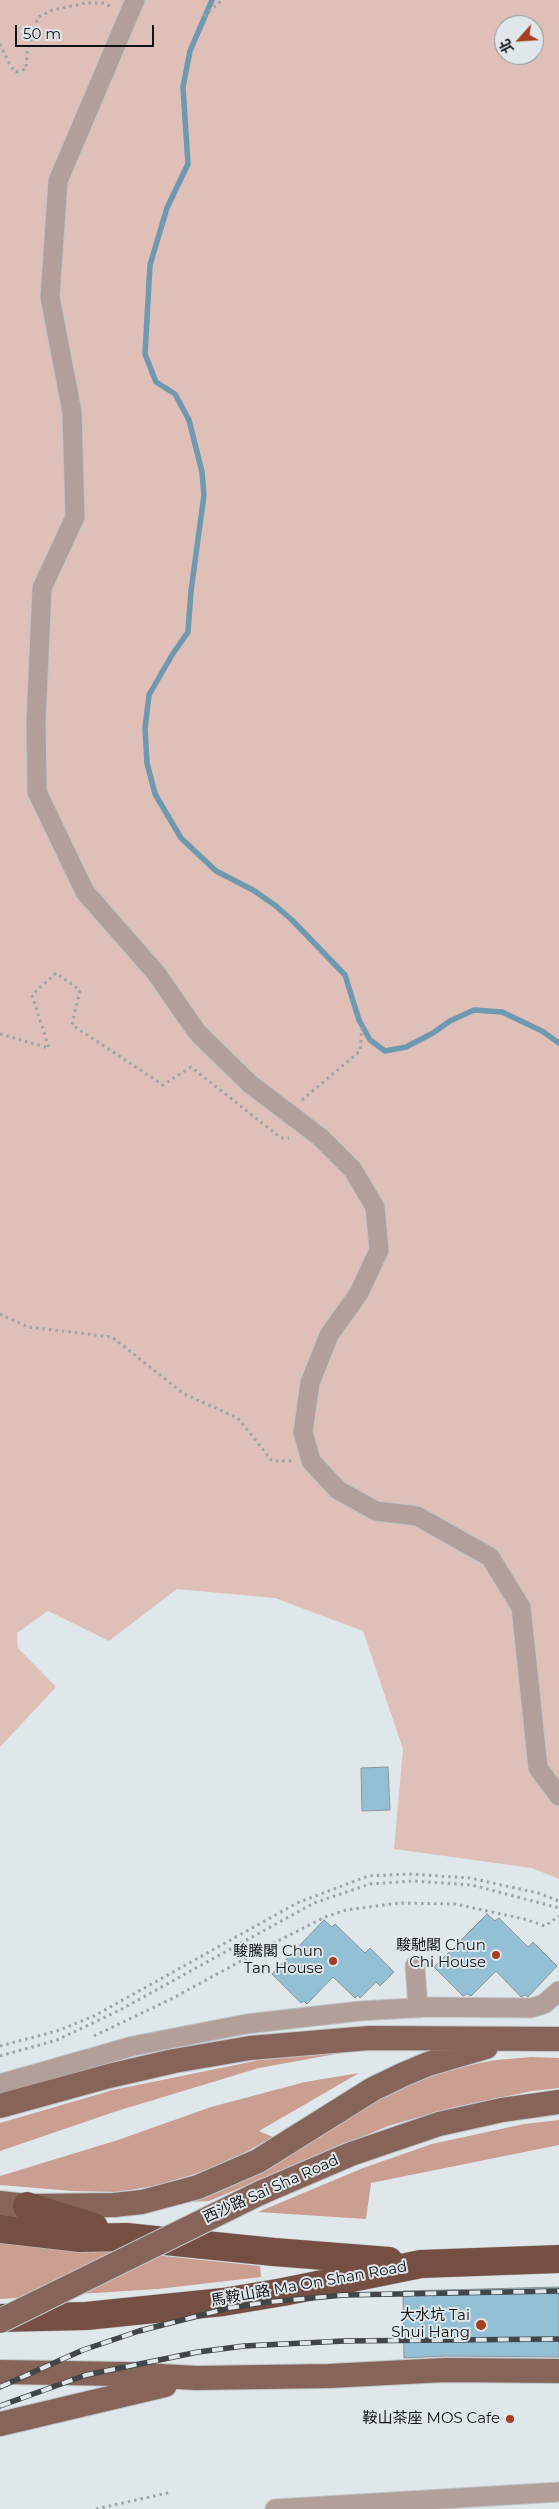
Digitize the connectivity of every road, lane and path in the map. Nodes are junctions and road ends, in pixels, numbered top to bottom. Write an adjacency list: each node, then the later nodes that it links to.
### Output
1 (135, 0): 4 (street)
2 (222, 0): 3 (path)
3 (204, 16)
4 (127, 18): 5 (path); 9 (street)
5 (0, 44)
6 (362, 1025): 8 (path)
7 (0, 1034): 9 (path)
8 (295, 1106)
9 (320, 1137): 11 (street)
10 (0, 1314): 11 (path)
11 (311, 1461): 12 (street)
12 (559, 1796)
13 (559, 1901): 22 (path)
14 (559, 1908): 23 (path)
15 (559, 1916): 19 (path)
16 (416, 1966): 18 (street)
17 (559, 1991): 18 (street)
18 (418, 2008): 24 (street)
19 (89, 2039)
20 (527, 2039): 21 (main road); 26 (main road); 28 (main road)
21 (559, 2039)
22 (0, 2046)
23 (0, 2056)
24 (0, 2084)
25 (559, 2102): 33 (main road, 西沙路 Sai Sha Road, bridge)
26 (0, 2106)
27 (0, 2203): 28 (main road)
28 (27, 2206): 30 (highway)
29 (0, 2229): 30 (highway)
30 (126, 2237): 32 (highway)
31 (559, 2259): 32 (highway, 馬鞍山路 Ma On Shan Road)
32 (421, 2264): 33 (highway, 馬鞍山路 Ma On Shan Road)
33 (0, 2320)
34 (559, 2371): 36 (main road)
35 (0, 2372): 36 (main road)
36 (196, 2378): 37 (main road)
37 (0, 2424)
38 (172, 2492): 41 (path)
39 (559, 2492): 40 (street)
40 (488, 2496): 42 (street); 43 (street)
41 (96, 2509)
42 (274, 2509)
43 (521, 2509)

